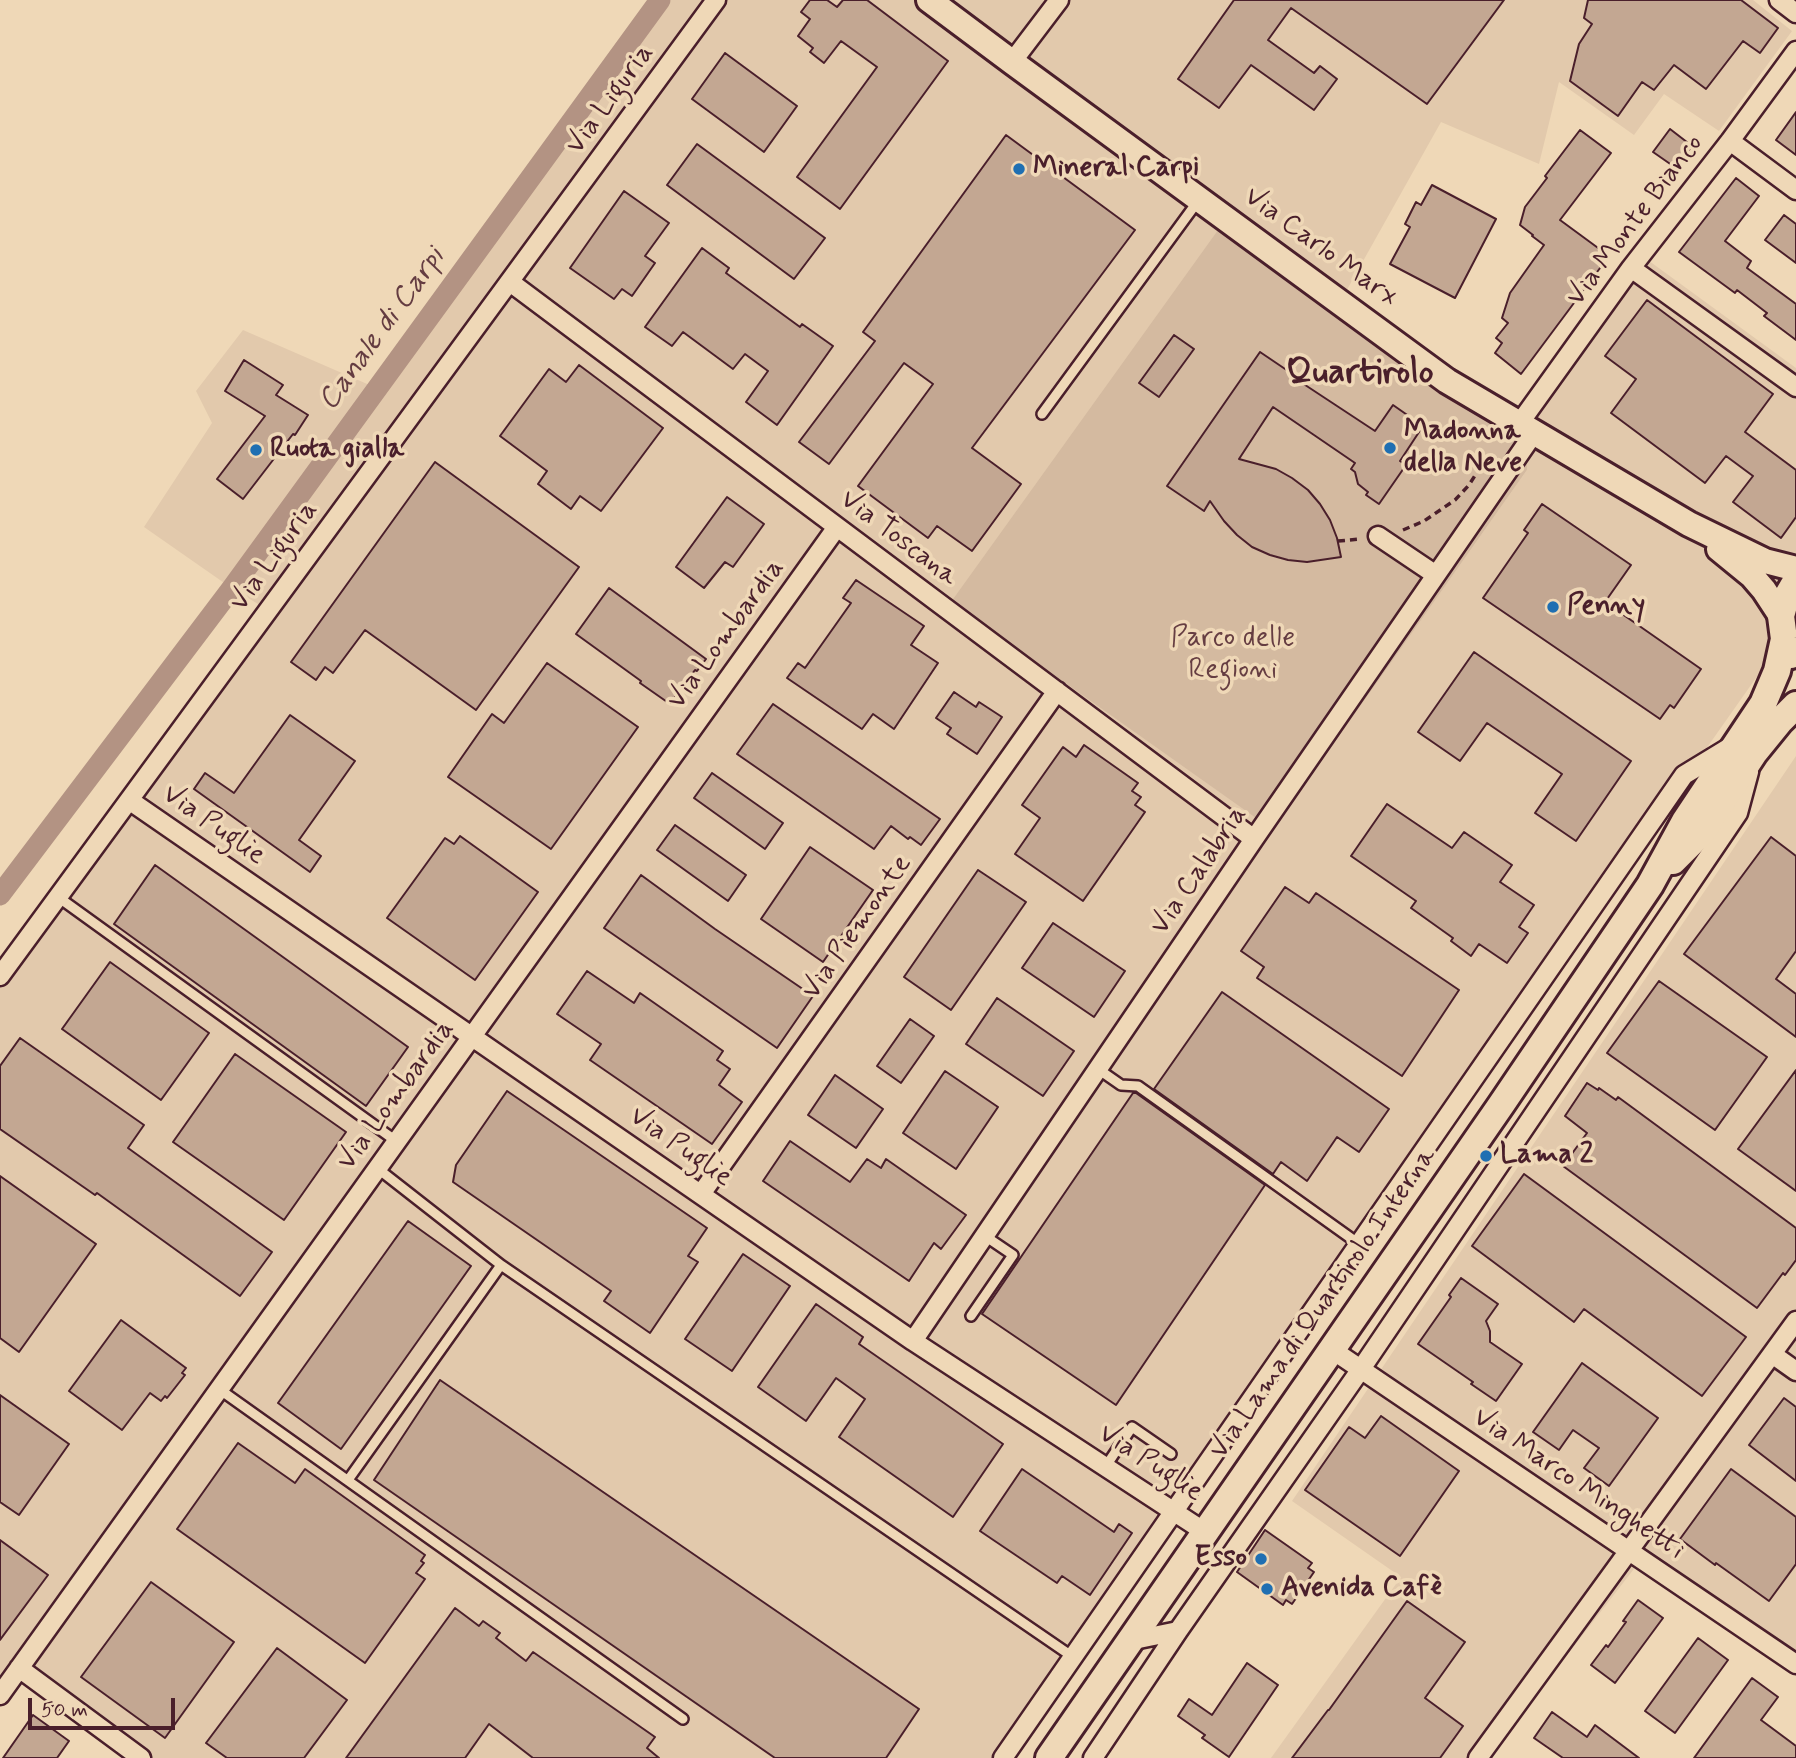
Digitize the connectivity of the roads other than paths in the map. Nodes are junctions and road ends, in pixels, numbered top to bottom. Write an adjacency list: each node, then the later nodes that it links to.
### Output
1 (716, 0): 12 (street, Via Liguria)
2 (929, 0): 7 (street, Via Carlo Marx)
3 (1059, 0): 7 (street)
4 (1779, 0): 5 (street)
5 (1796, 13)
6 (1796, 51): 8 (street, Via Monte Bianco)
7 (1012, 62): 10 (street, Via Carlo Marx)
8 (1730, 141): 9 (street); 11 (street, Via Monte Bianco)
9 (1796, 190)
10 (1199, 200): 14 (lane); 15 (street, Via Carlo Marx)
11 (1631, 268): 13 (street); 15 (street, Via Monte Bianco)
12 (510, 282): 17 (street, Via Toscana); 26 (street, Via Liguria)
13 (1796, 387)
14 (1042, 414)
15 (1526, 429): 16 (street, Via Carlo Marx); 20 (street, Via Calabria)
16 (1689, 524): 19 (street, Via Carlo Marx); 22 (street, Via Carlo Marx)
17 (837, 527): 23 (street, Via Toscana); 30 (street, Via Lombardia)
18 (1378, 536): 20 (street)
19 (1796, 569)
20 (1436, 575): 27 (street, Via Calabria)
21 (1796, 582): 22 (main road)
22 (1787, 639): 25 (main road, Via Lama di Quartirolo Interna)
23 (1057, 691): 27 (street, Via Toscana); 34 (street, Via Piemonte)
24 (1796, 705): 25 (main road, Via Lama di Quartirolo Interna)
25 (1745, 749): 36 (street); 41 (main road, Via Lama di Quartirolo Interna); 43 (street)
26 (130, 800): 28 (street, Via Liguria); 30 (street, Via Puglie)
27 (1254, 839): 31 (street, Via Calabria)
28 (58, 897): 29 (street, Via Liguria); 32 (lane)
29 (0, 976)
30 (472, 1036): 32 (street, Via Lombardia); 34 (street, Via Puglie)
31 (1098, 1069): 35 (street, Via Calabria); 36 (lane)
32 (396, 1141): 33 (street, Via Lombardia)
33 (377, 1168): 37 (lane); 45 (street, Via Lombardia)
34 (701, 1195): 40 (street, Via Puglie)
35 (985, 1236): 38 (lane); 40 (street, Via Calabria)
36 (1359, 1244): 49 (street)
37 (501, 1265): 48 (lane); 54 (lane)
38 (971, 1317)
39 (1796, 1321): 42 (street)
40 (913, 1341): 47 (street, Via Puglie)
41 (1331, 1349): 43 (street, Via Marco Minghetti); 50 (main road, Via Lama di Quartirolo Interna)
42 (1772, 1354): 44 (street); 51 (street)
43 (1361, 1369): 51 (street, Via Marco Minghetti); 52 (street)
44 (1796, 1371)
45 (219, 1389): 48 (lane); 56 (street, Via Lombardia)
46 (1171, 1454): 47 (lane)
47 (1106, 1466): 49 (street, Via Puglie)
48 (348, 1480): 58 (lane)
49 (1174, 1510): 50 (street, Via Puglie); 54 (street)
50 (1205, 1532): 53 (main road, Via Lama di Quartirolo Interna)
51 (1628, 1551): 55 (street, Via Marco Minghetti); 63 (street)
52 (1178, 1631): 53 (street); 62 (street)
53 (1129, 1640): 61 (main road, Via Lama di Quartirolo Interna)
54 (1073, 1657): 60 (street)
55 (1796, 1664)
56 (19, 1668): 57 (street, Via Lombardia); 59 (street)
57 (0, 1695)
58 (683, 1719)
59 (141, 1758)
60 (1003, 1758)
61 (1049, 1758)
62 (1093, 1758)
63 (1478, 1758)

